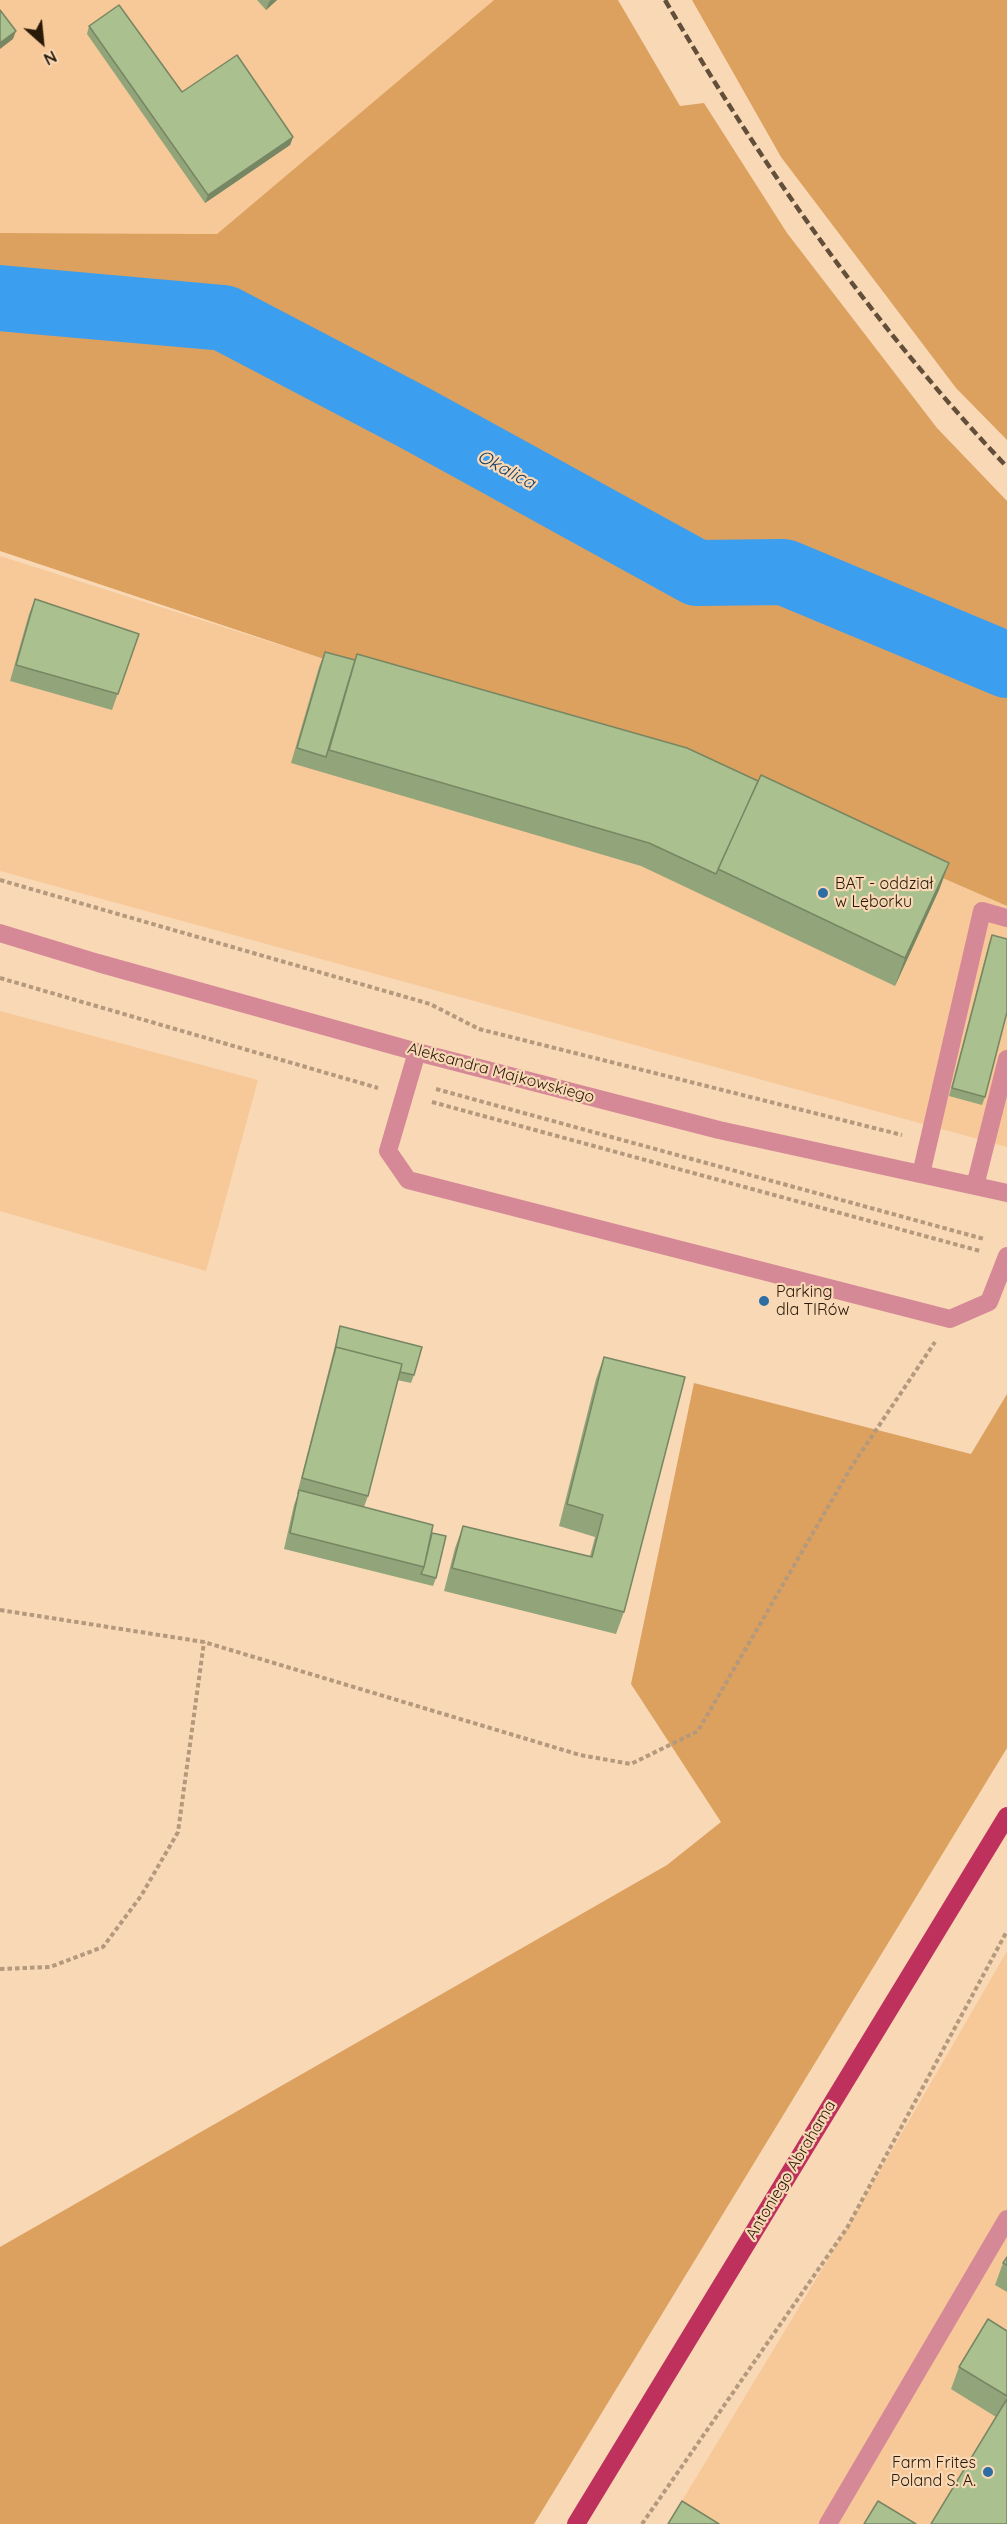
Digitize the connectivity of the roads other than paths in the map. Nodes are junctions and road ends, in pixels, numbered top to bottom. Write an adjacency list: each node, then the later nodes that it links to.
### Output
1 (1007, 918): 5 (street)
2 (0, 933): 3 (street, Aleksandra Majkowskiego)
3 (417, 1052): 5 (street, Aleksandra Majkowskiego); 8 (street)
4 (1007, 1059): 6 (street)
5 (921, 1174): 6 (street, Aleksandra Majkowskiego)
6 (975, 1186): 7 (street, Aleksandra Majkowskiego)
7 (1007, 1193)
8 (1007, 1257)
9 (1007, 1816): 11 (main road, Antoniego Abrahama)
10 (1007, 2219): 12 (street)
11 (576, 2524)
12 (828, 2524)

